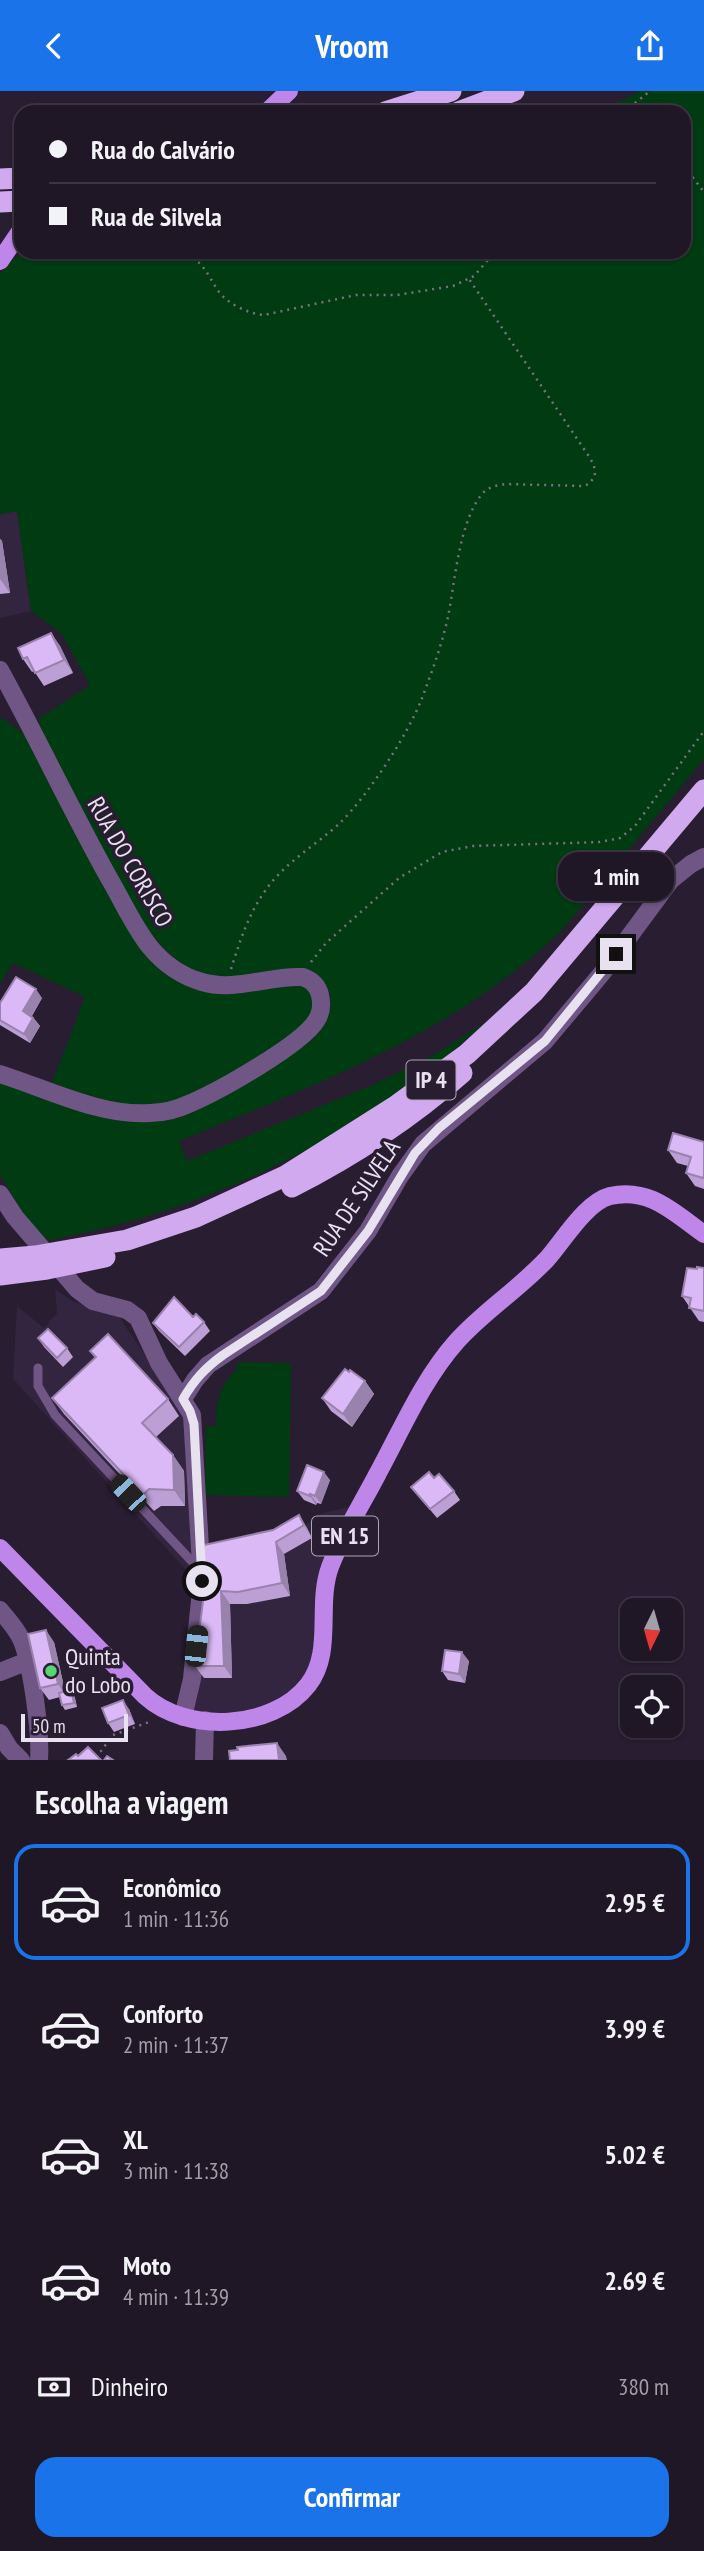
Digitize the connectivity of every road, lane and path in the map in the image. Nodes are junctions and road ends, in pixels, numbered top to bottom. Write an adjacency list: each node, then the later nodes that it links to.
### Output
1 (289, 91): 5 (main road)
2 (514, 91): 7 (highway)
3 (650, 91): 8 (path)
4 (449, 92): 6 (highway)
5 (274, 105)
6 (407, 105)
7 (477, 105)
8 (633, 105)
9 (691, 175): 10 (path)
10 (704, 192)
11 (14, 240): 14 (main road)
12 (192, 259): 15 (path)
13 (488, 259): 15 (path)
14 (0, 261)
15 (469, 279): 22 (path)
16 (0, 670): 22 (street, RUA DO CORISCO)
17 (704, 731): 21 (path)
18 (704, 790): 26 (highway, IP 4)
19 (704, 807): 26 (highway, IP 4)
20 (704, 857): 31 (street, RUA DE SILVELA)
21 (303, 977): 22 (street, RUA DO CORISCO); 23 (street)
22 (226, 985)
23 (0, 1074)
24 (0, 1194): 31 (street)
25 (704, 1234): 38 (main road, EN 15)
26 (78, 1256): 28 (highway, IP 4)
27 (0, 1259): 28 (highway, IP 4)
28 (41, 1263): 29 (highway, IP 4)
29 (0, 1275)
30 (38, 1368): 33 (lane)
31 (183, 1399): 33 (street)
32 (0, 1548): 37 (main road, EN 15)
33 (202, 1571): 37 (street)
34 (0, 1610): 35 (street)
35 (28, 1661): 36 (street); 41 (street)
36 (0, 1672)
37 (178, 1716): 38 (main road, EN 15); 42 (path)
38 (205, 1720): 43 (street)
39 (0, 1733): 40 (street)
40 (21, 1760)
41 (39, 1760)
42 (89, 1760)
43 (204, 1760)

